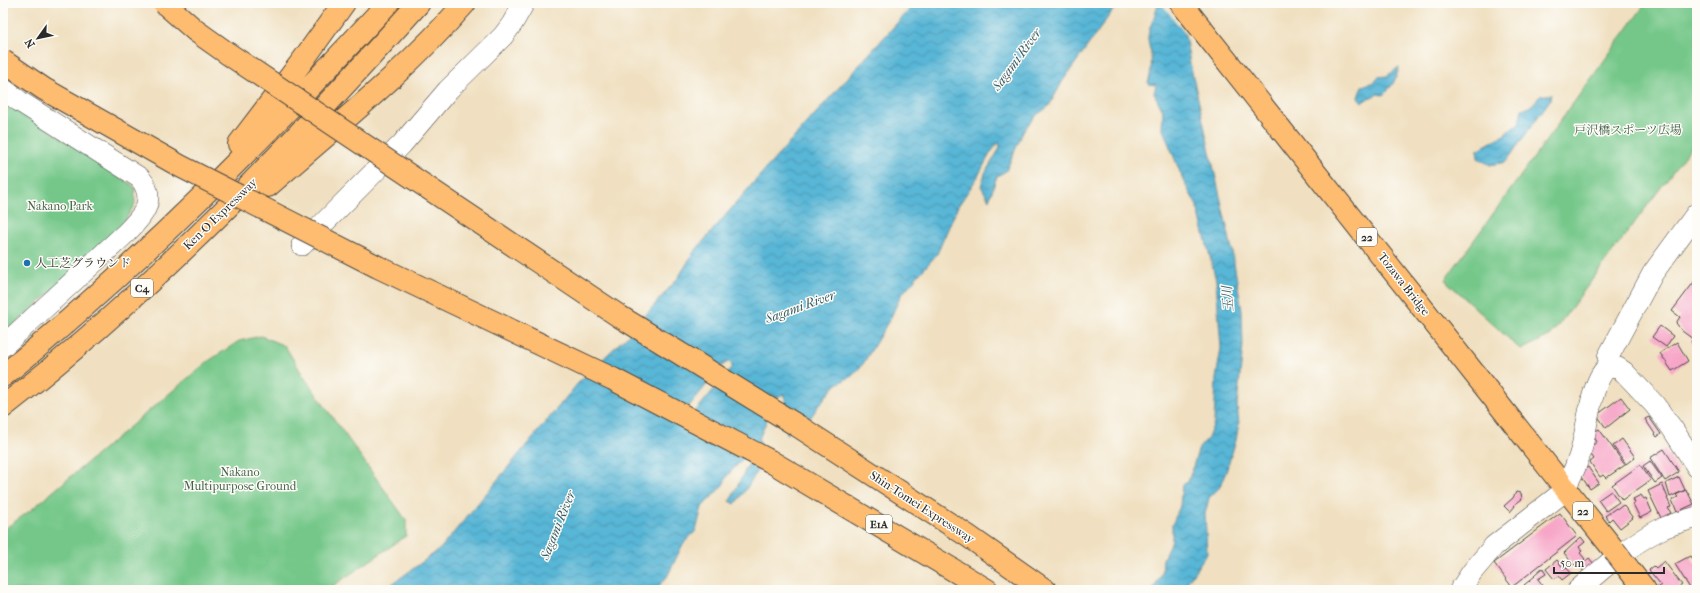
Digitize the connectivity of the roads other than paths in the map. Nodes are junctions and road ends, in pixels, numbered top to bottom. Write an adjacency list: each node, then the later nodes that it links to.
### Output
1 (164, 3): 22 (main road, Shin-Tomei Expressway, bridge)
2 (344, 3): 10 (main road, bridge)
3 (388, 3): 10 (main road, Ken-O Expressway / C4, bridge)
4 (419, 3): 15 (main road, Ken-O Expressway / C4, bridge)
5 (465, 3): 15 (main road, bridge)
6 (524, 3): 12 (street)
7 (1182, 3): 19 (main road, Tozawa Bridge / 22)
8 (3, 61): 21 (main road, E1A, bridge)
9 (3, 89): 13 (street)
10 (189, 210): 16 (main road, Ken-O Expressway / C4)
11 (1697, 213): 14 (street)
12 (302, 245)
13 (3, 346)
14 (1608, 362): 18 (street); 19 (street)
15 (50, 370): 17 (main road, Ken-O Expressway / C4)
16 (3, 376)
17 (3, 407)
18 (1697, 467)
19 (1558, 479): 23 (street); 25 (main road, 22)
20 (1697, 517): 24 (street)
21 (987, 590)
22 (1045, 590)
23 (1460, 590)
24 (1578, 590)
25 (1645, 590)

